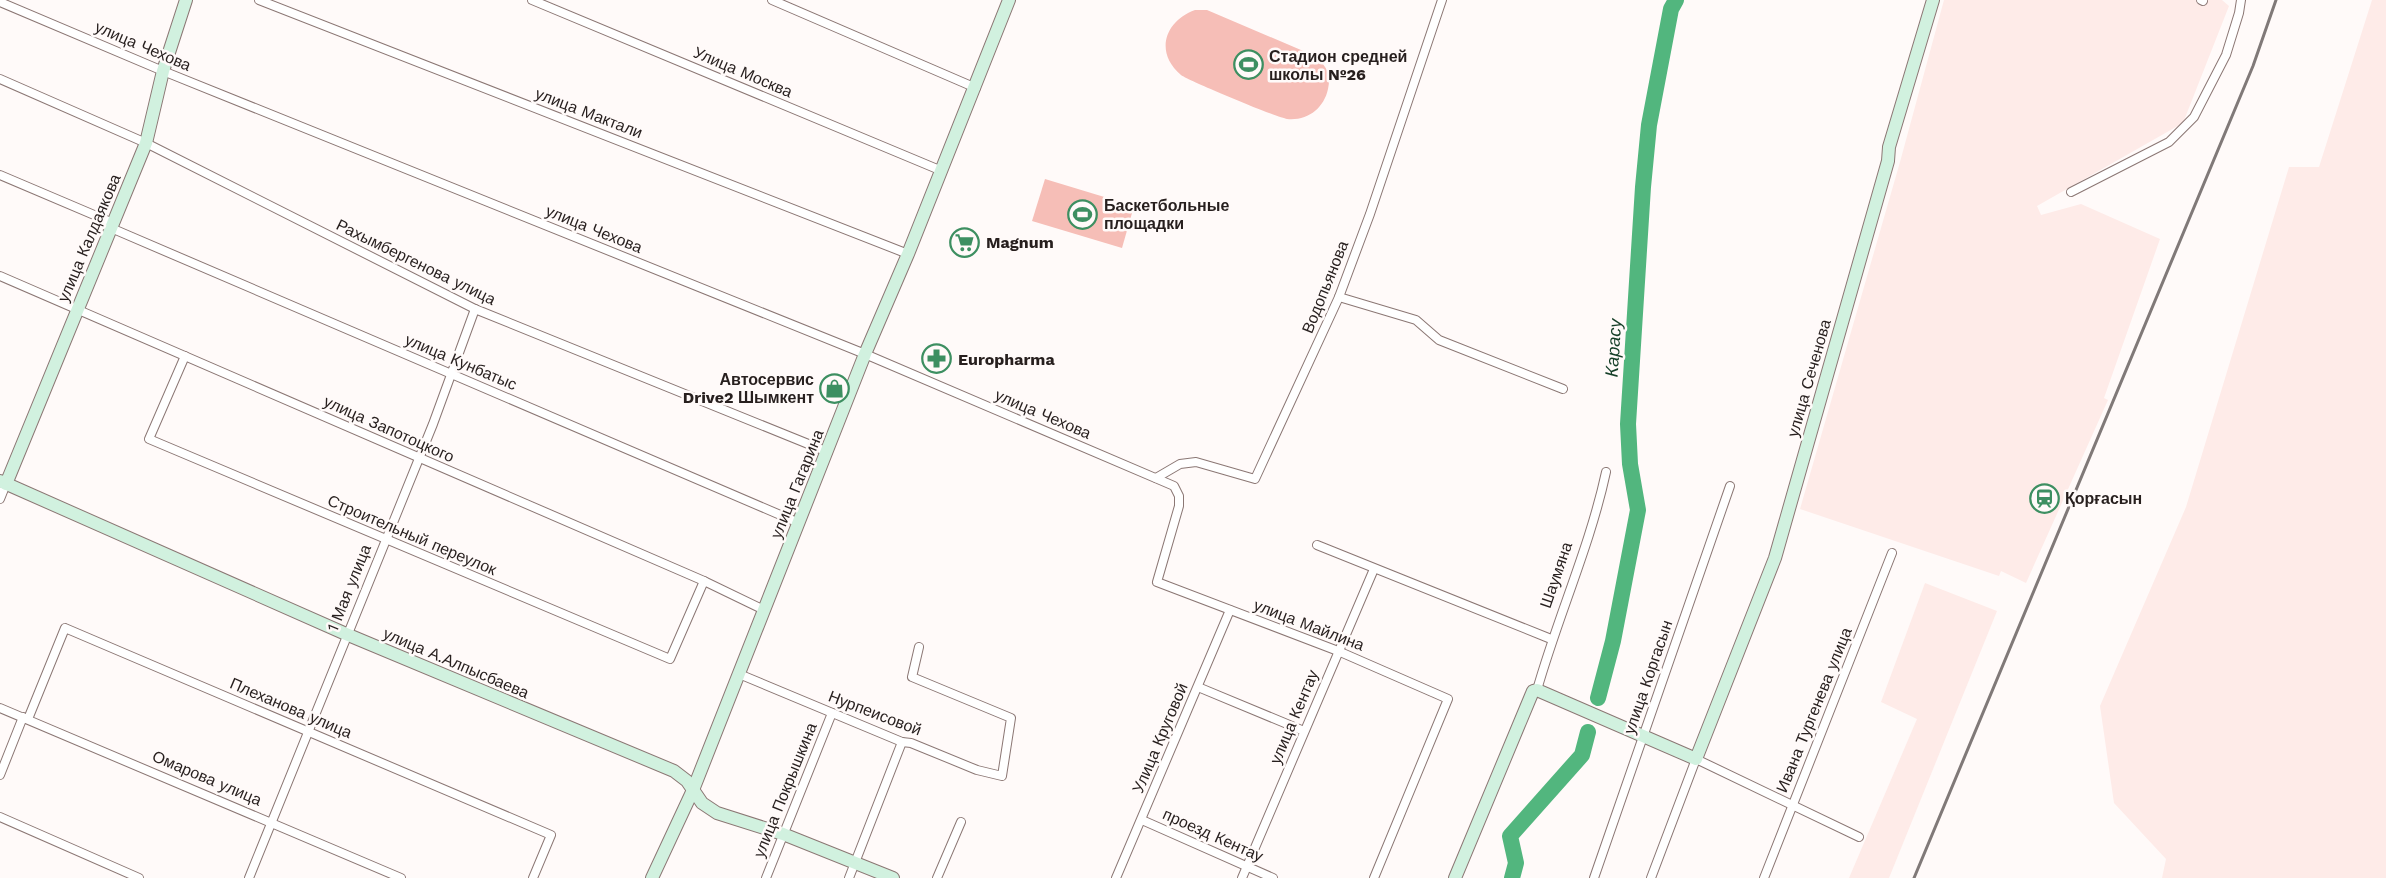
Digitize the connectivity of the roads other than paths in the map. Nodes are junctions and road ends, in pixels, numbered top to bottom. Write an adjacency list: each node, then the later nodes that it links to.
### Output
1 (186, 0): 10 (street, улица Калдаякова)
2 (259, 0): 18 (street, улица Мактали)
3 (532, 0): 14 (street, Улица Москва)
4 (772, 0): 12 (street)
5 (1009, 0): 12 (street, улица Гагарина)
6 (1442, 0): 20 (street, Водопьянова)
7 (1933, 0): 57 (street, улица Сеченова)
8 (2241, 0): 16 (street)
9 (0, 2): 10 (street, улица Чехова)
10 (163, 71): 13 (street, улица Калдаякова); 23 (street, улица Чехова)
11 (0, 79): 13 (street, Рахымбергенова улица)
12 (976, 88): 14 (street, улица Гагарина)
13 (146, 144): 17 (street, улица Калдаякова); 22 (street, Рахымбергенова улица)
14 (942, 171): 18 (street, улица Гагарина)
15 (0, 175): 17 (street, улица Кунбатыс)
16 (2071, 192)
17 (112, 226): 21 (street, улица Калдаякова); 25 (street, улица Кунбатыс)
18 (908, 254): 23 (street, улица Гагарина)
19 (0, 276): 21 (street, улица Запотоцкого)
20 (1339, 297): 26 (street); 30 (street, Водопьянова)
21 (78, 309): 24 (street, улица Запотоцкого); 31 (street, улица Калдаякова)
22 (475, 309): 25 (street, 1 Мая улица); 27 (street, Рахымбергенова улица)
23 (865, 354): 27 (street, улица Гагарина); 30 (street, улица Чехова)
24 (185, 356): 28 (street, улица Запотоцкого); 35 (street, Строительный переулок)
25 (450, 375): 28 (street, 1 Мая улица); 34 (street, улица Кунбатыс)
26 (1563, 389)
27 (828, 452): 34 (street, улица Гагарина)
28 (418, 458): 35 (street, 1 Мая улица); 39 (street, улица Запотоцкого)
29 (1606, 472): 44 (street, Шаумяна)
30 (1156, 478): 40 (street, улица Чехова)
31 (3, 483): 33 (street); 43 (street, улица А.Алпысбаева)
32 (1730, 486): 55 (street, улица Коргасын)
33 (0, 499)
34 (799, 523): 41 (street, улица Гагарина)
35 (385, 540): 39 (street, Строительный переулок); 43 (street, 1 Мая улица)
36 (1317, 545): 38 (street)
37 (1892, 553): 60 (street, Ивана Тургенева улица)
38 (1374, 569): 44 (street); 46 (street, улица Кентау)
39 (705, 580): 41 (street, улица Запотоцкого)
40 (1157, 582): 42 (street, улица Майлина)
41 (764, 610): 47 (street, улица Гагарина)
42 (1230, 610): 46 (street, улица Майлина); 48 (street, Улица Круговой)
43 (346, 634): 53 (street, 1 Мая улица); 59 (street, улица А.Алпысбаева)
44 (1551, 639): 49 (street, Шаумяна)
45 (919, 647): 56 (street, Нурпеисовой)
46 (1338, 651): 54 (street, улица Кентау); 81 (street, улица Майлина)
47 (739, 674): 51 (street, Нурпеисовой); 59 (street, улица Гагарина)
48 (1198, 687): 54 (street); 62 (street, Улица Круговой)
49 (1534, 692): 55 (street); 82 (street, Шаумяна)
50 (0, 708): 52 (street, Омарова улица)
51 (832, 713): 56 (street, Нурпеисовой); 65 (street, улица Покрышкина)
52 (26, 718): 53 (street, Плеханова улица); 58 (street, Плеханова улица); 63 (street, Омарова улица)
53 (308, 731): 63 (street, 1 Мая улица); 72 (street, Плеханова улица)
54 (1304, 731): 68 (street, улица Кентау)
55 (1644, 735): 57 (street); 83 (street, улица Коргасын)
56 (902, 742): 67 (street)
57 (1696, 759): 60 (street); 84 (street, улица Сеченова)
58 (0, 775)
59 (693, 790): 65 (street, улица А.Алпысбаева); 73 (street, улица Гагарина)
60 (1792, 804): 66 (street); 85 (street, Ивана Тургенева улица)
61 (0, 817): 69 (street)
62 (1142, 820): 68 (street, проезд Кентау); 78 (street, Улица Круговой)
63 (272, 821): 70 (street, 1 Мая улица); 71 (street, Омарова улица)
64 (961, 822): 77 (street)
65 (783, 834): 67 (street, улица А.Алпысбаева); 74 (street, улица Покрышкина)
66 (1859, 837)
67 (855, 863): 75 (street); 76 (street, улица А.Алпысбаева)
68 (1247, 867): 79 (street, улица Кентау); 80 (street, проезд Кентау)
69 (139, 878)
70 (249, 878)
71 (401, 878)
72 (532, 878)
73 (652, 878)
74 (766, 878)
75 (849, 878)
76 (893, 878)
77 (938, 878)
78 (1116, 878)
79 (1242, 878)
80 (1273, 878)
81 (1374, 878)
82 (1455, 878)
83 (1594, 878)
84 (1651, 878)
85 (1764, 878)

